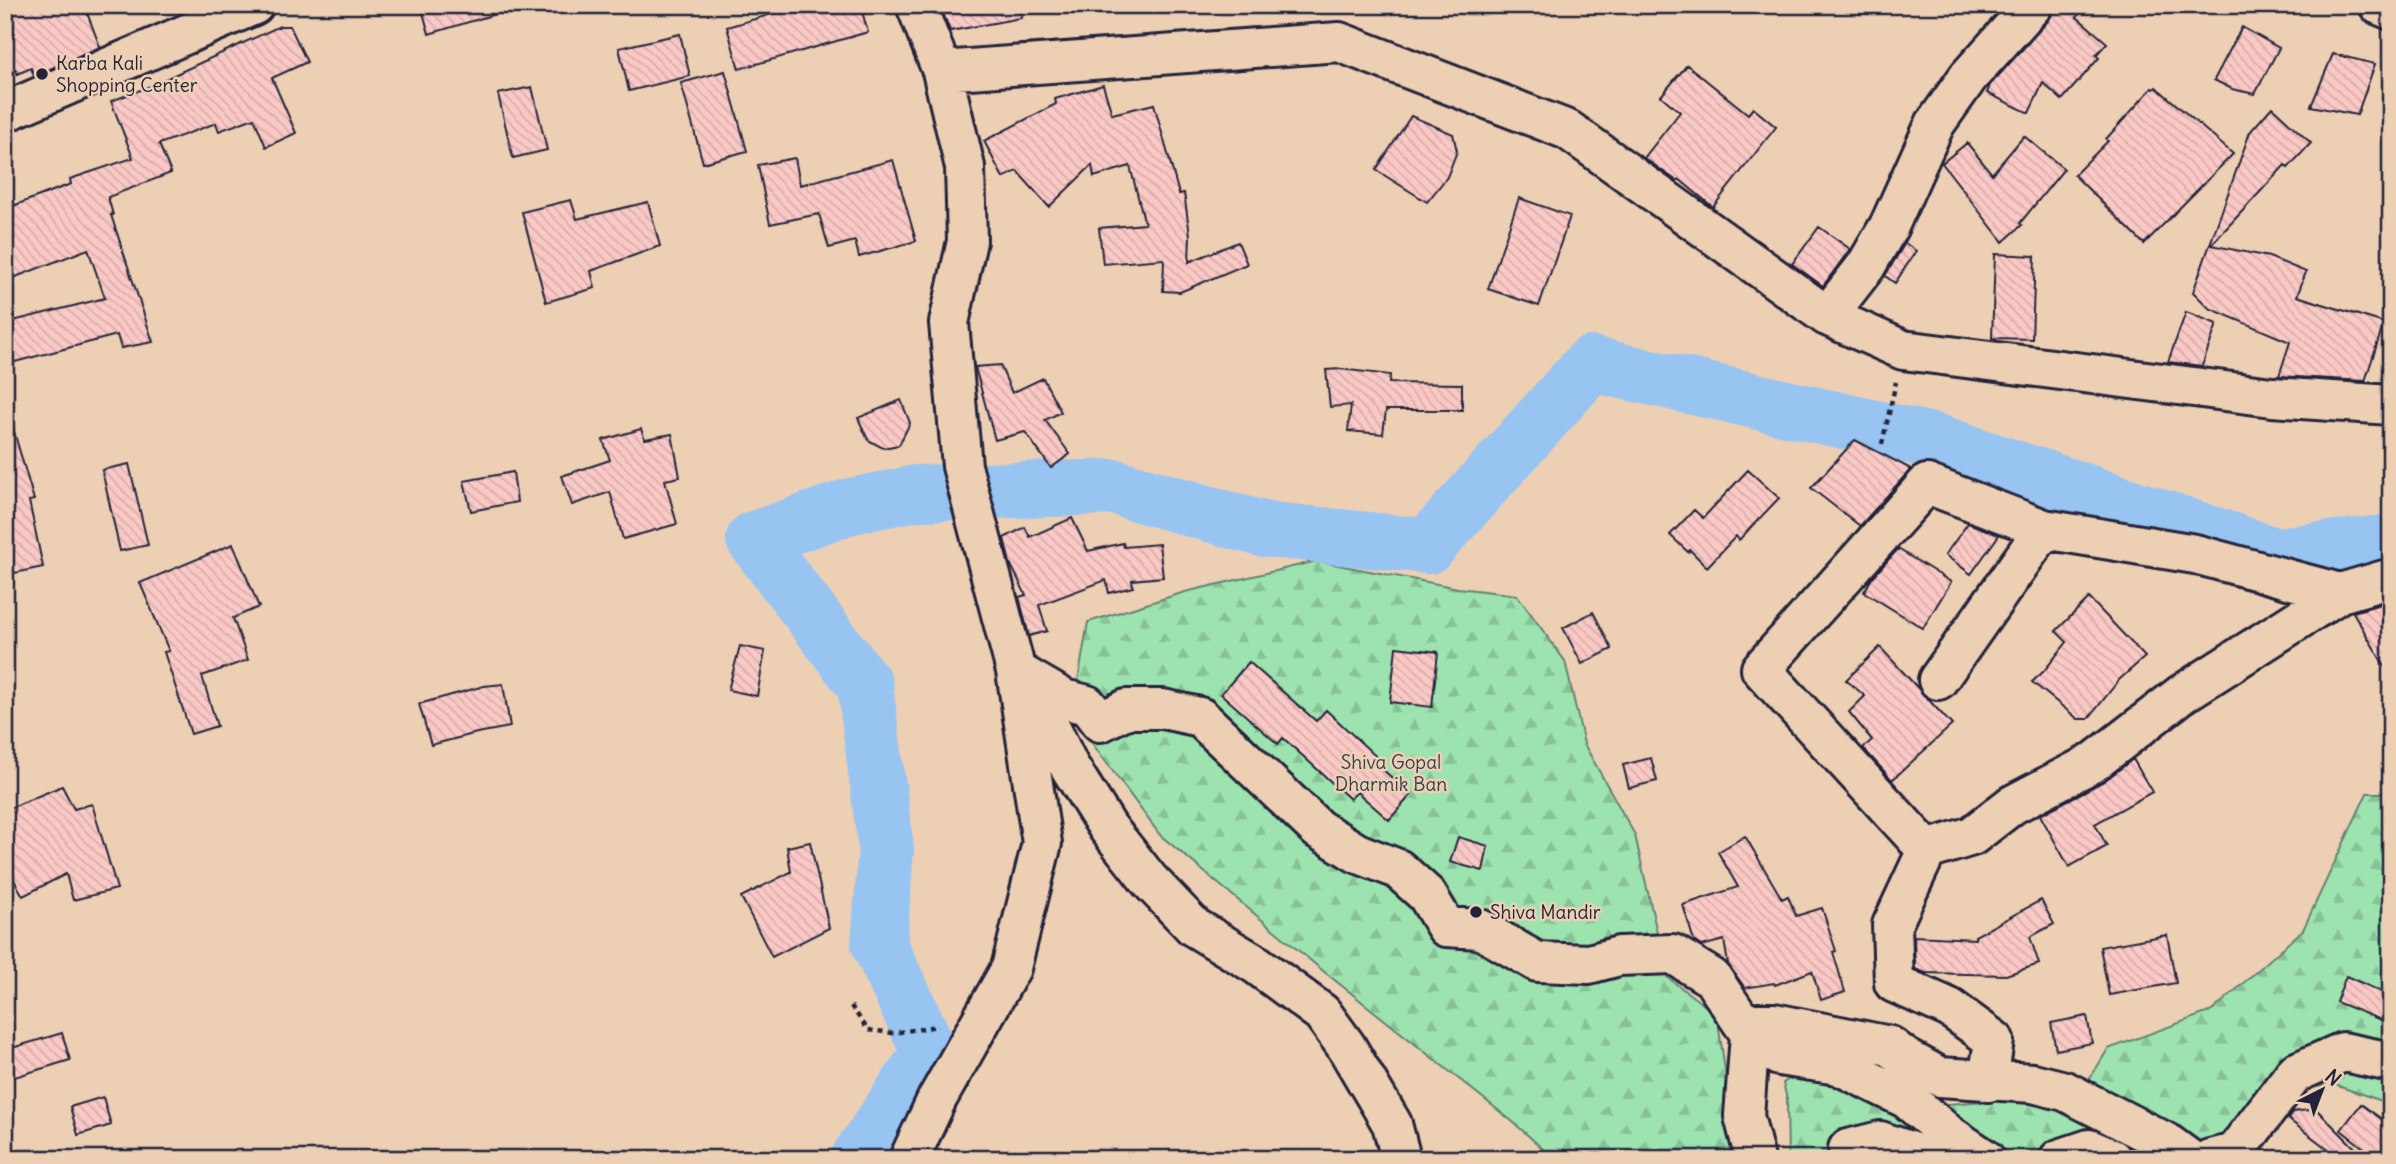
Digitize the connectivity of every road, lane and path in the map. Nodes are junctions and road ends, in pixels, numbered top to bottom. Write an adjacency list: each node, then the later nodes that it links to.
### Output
1 (254, 5): 7 (street)
2 (916, 5): 6 (street)
3 (2033, 5): 8 (street)
4 (2379, 5): 5 (street)
5 (2391, 10)
6 (942, 71): 8 (street); 15 (street)
7 (5, 113)
8 (1827, 316): 9 (street)
9 (1903, 350): 10 (street); 11 (path)
10 (2391, 405)
11 (1882, 444)
12 (2044, 529): 14 (street); 16 (street); 17 (street)
13 (2391, 578): 14 (street)
14 (2340, 593): 17 (street)
15 (1016, 671): 20 (street); 24 (street); 25 (street)
16 (1938, 680)
17 (1927, 850): 22 (street)
18 (850, 1006): 19 (path)
19 (893, 1033)
20 (1750, 1034): 22 (street); 26 (street); 29 (street)
21 (2391, 1062): 23 (street)
22 (1988, 1082): 32 (street)
23 (2257, 1144): 33 (street)
24 (909, 1159)
25 (1401, 1159)
26 (1755, 1159)
27 (1852, 1159): 28 (street)
28 (1949, 1159)
29 (1985, 1159)
30 (2059, 1159): 31 (street)
31 (2112, 1159)
32 (2189, 1159)
33 (2210, 1159)

